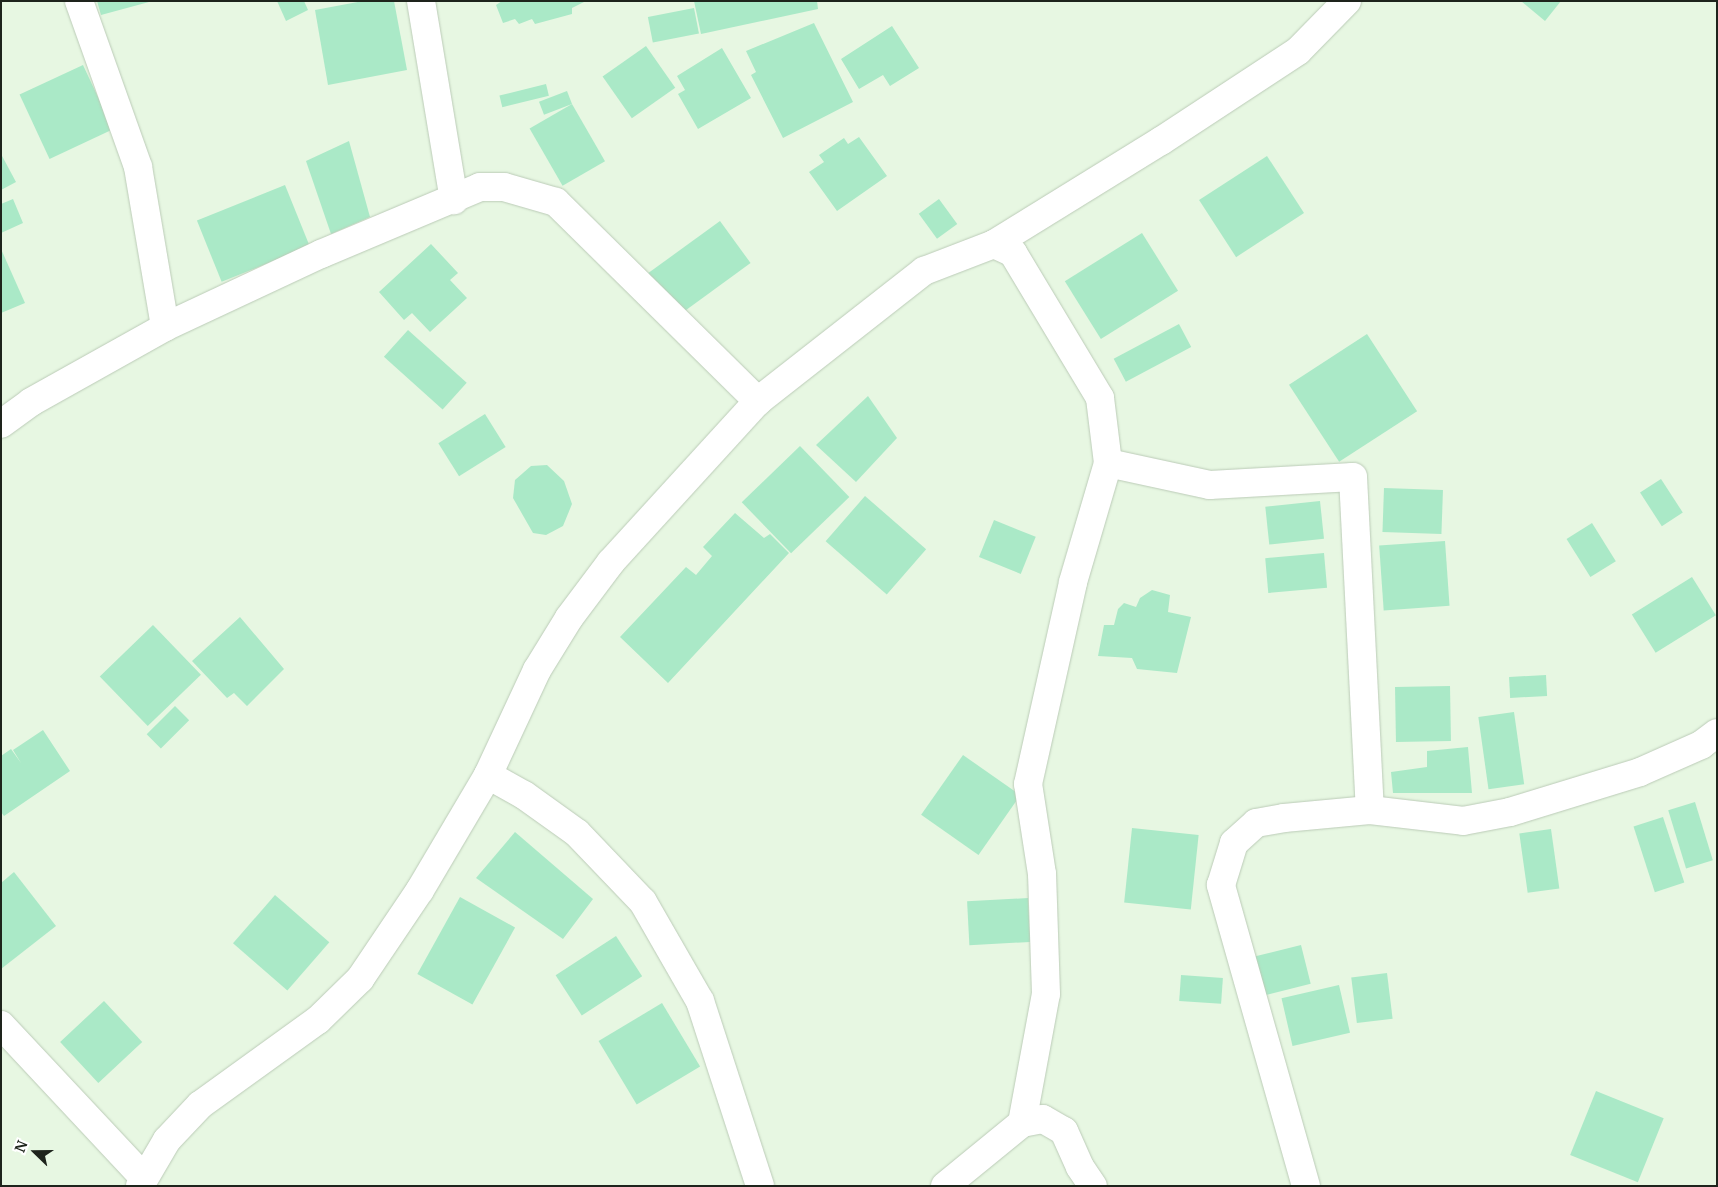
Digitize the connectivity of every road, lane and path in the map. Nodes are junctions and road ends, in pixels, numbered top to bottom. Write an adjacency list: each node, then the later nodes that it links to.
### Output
1 (79, 1): 6 (street)
2 (421, 1): 4 (street)
3 (1347, 1): 5 (street)
4 (454, 200): 6 (street); 7 (street)
5 (994, 244): 7 (street); 9 (street)
6 (165, 327): 8 (street)
7 (758, 401): 11 (street)
8 (1, 424)
9 (1108, 463): 12 (street); 14 (street)
10 (1717, 733): 12 (street)
11 (488, 774): 16 (street); 17 (street)
12 (1370, 810): 19 (street)
13 (1, 1025): 16 (street)
14 (1022, 1123): 15 (street); 18 (street)
15 (959, 1181)
16 (142, 1182)
17 (760, 1186)
18 (1093, 1186)
19 (1306, 1186)

